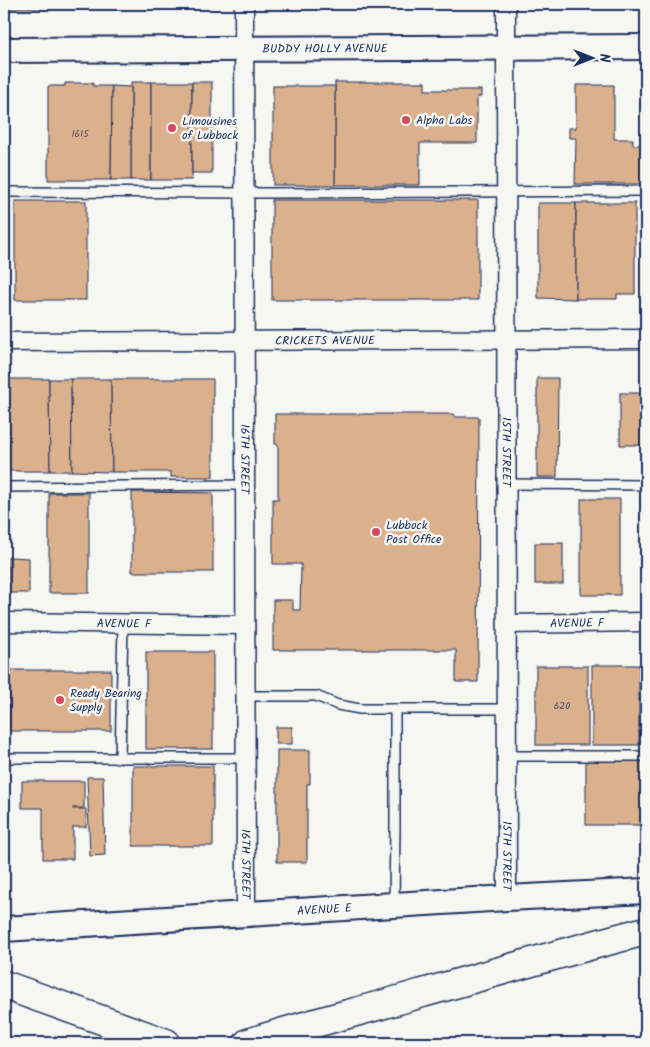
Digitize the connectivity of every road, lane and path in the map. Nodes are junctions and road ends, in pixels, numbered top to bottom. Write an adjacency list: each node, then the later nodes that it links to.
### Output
1 (244, 4): 5 (street, 16TH STREET)
2 (506, 4): 4 (street, 15TH STREET)
3 (646, 47): 4 (main road, BUDDY HOLLY AVENUE)
4 (506, 48): 5 (main road, BUDDY HOLLY AVENUE); 9 (street, 15TH STREET)
5 (244, 49): 6 (main road, BUDDY HOLLY AVENUE); 10 (street, 16TH STREET)
6 (4, 50)
7 (646, 191): 9 (lane)
8 (4, 192): 10 (lane)
9 (507, 192): 10 (lane); 12 (street, 15TH STREET)
10 (244, 193): 13 (street, 16TH STREET)
11 (646, 339): 12 (street, CRICKETS AVENUE)
12 (507, 340): 13 (street, CRICKETS AVENUE); 15 (street, 15TH STREET)
13 (244, 341): 14 (street, CRICKETS AVENUE); 16 (street, 16TH STREET)
14 (4, 342)
15 (507, 484): 17 (lane); 22 (street, 15TH STREET)
16 (245, 485): 18 (lane); 23 (street, 16TH STREET)
17 (646, 485)
18 (4, 487)
19 (4, 622): 21 (street, AVENUE F)
20 (646, 622): 22 (street, AVENUE F)
21 (123, 624): 23 (street, AVENUE F); 30 (lane)
22 (507, 624): 26 (street, 15TH STREET)
23 (245, 625): 24 (street, 16TH STREET)
24 (245, 696): 25 (lane); 31 (street, 16TH STREET)
25 (395, 709): 26 (lane); 34 (lane)
26 (507, 709): 27 (street, 15TH STREET)
27 (507, 756): 28 (lane); 33 (street, 15TH STREET)
28 (646, 756)
29 (4, 758): 30 (lane)
30 (120, 758): 31 (lane)
31 (245, 758): 35 (street, 16TH STREET)
32 (646, 892): 33 (main road, AVENUE E)
33 (507, 898): 34 (main road, AVENUE E)
34 (394, 905): 35 (main road, AVENUE E)
35 (246, 915): 36 (main road, AVENUE E)
36 (4, 929)
37 (646, 931): 40 (highway)
38 (4, 985): 39 (highway)
39 (166, 1043)
40 (248, 1043)

